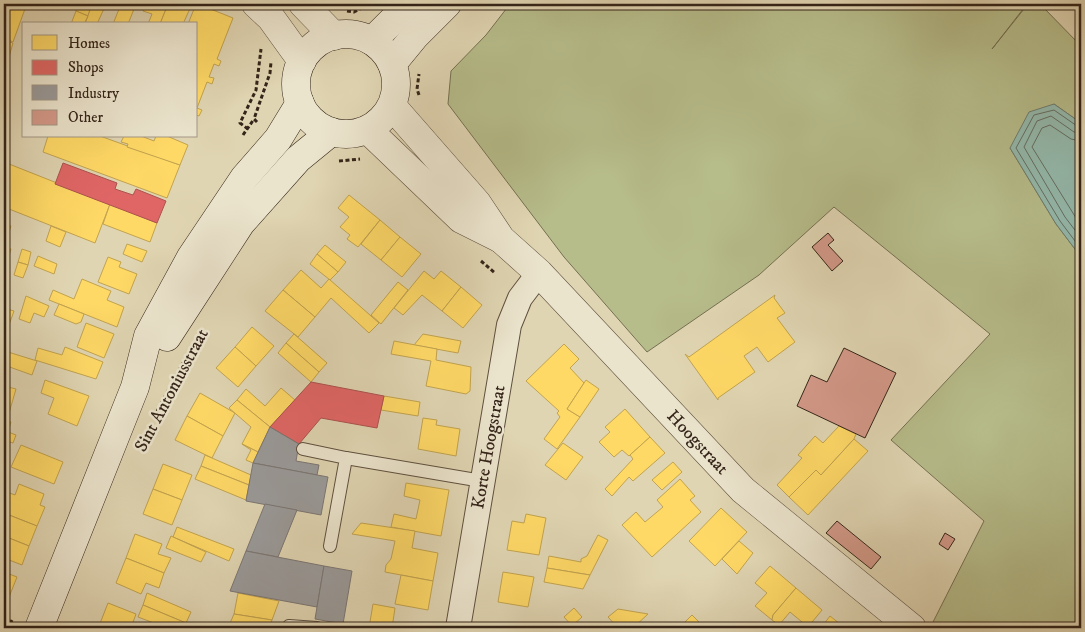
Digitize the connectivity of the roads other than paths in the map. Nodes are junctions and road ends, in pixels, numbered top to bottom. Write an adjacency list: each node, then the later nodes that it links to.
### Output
1 (256, 4): 7 (main road)
2 (303, 4): 5 (main road)
3 (409, 4): 6 (main road)
4 (447, 4): 8 (main road)
5 (334, 36): 6 (main road); 7 (main road)
6 (372, 41): 8 (main road)
7 (302, 61): 9 (main road)
8 (392, 64): 10 (main road)
9 (300, 103): 12 (main road); 15 (main road, Sint Antoniusstraat)
10 (392, 106): 11 (main road); 13 (main road, Hoogstraat)
11 (368, 130): 12 (main road); 13 (main road, Hoogstraat)
12 (331, 132): 15 (main road, Sint Antoniusstraat)
13 (501, 238): 14 (main road, Hoogstraat)
14 (539, 273): 18 (street, Korte Hoogstraat); 24 (main road, Hoogstraat)
15 (135, 387): 20 (main road, Sint Antoniusstraat)
16 (303, 449): 17 (lane)
17 (346, 458): 18 (lane); 19 (lane)
18 (482, 481): 23 (street, Korte Hoogstraat)
19 (330, 546)
20 (39, 628)
21 (288, 628): 22 (lane)
22 (317, 628)
23 (458, 628)
24 (912, 628)

